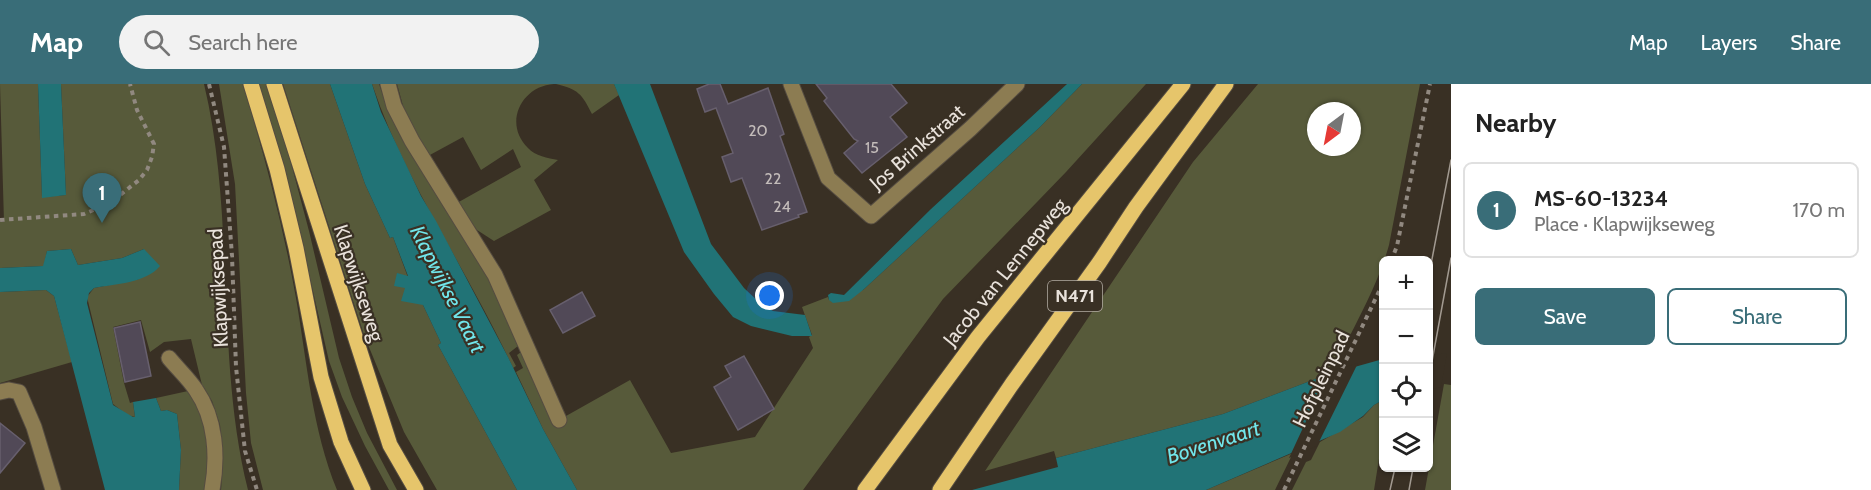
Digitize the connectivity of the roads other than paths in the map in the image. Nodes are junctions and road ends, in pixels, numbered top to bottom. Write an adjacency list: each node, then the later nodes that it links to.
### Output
1 (251, 84): 13 (main road)
2 (274, 84): 14 (main road, Klapwijkseweg)
3 (388, 84): 10 (street)
4 (791, 84): 5 (street, Jos Brinkstraat)
5 (1017, 84)
6 (1183, 84): 15 (main road, Jacob van Lennepweg / N471)
7 (1227, 84): 16 (main road, N471)
8 (169, 358): 12 (street)
9 (0, 392): 11 (street)
10 (559, 420)
11 (53, 490)
12 (212, 490)
13 (363, 490)
14 (416, 490)
15 (865, 490)
16 (940, 490)

